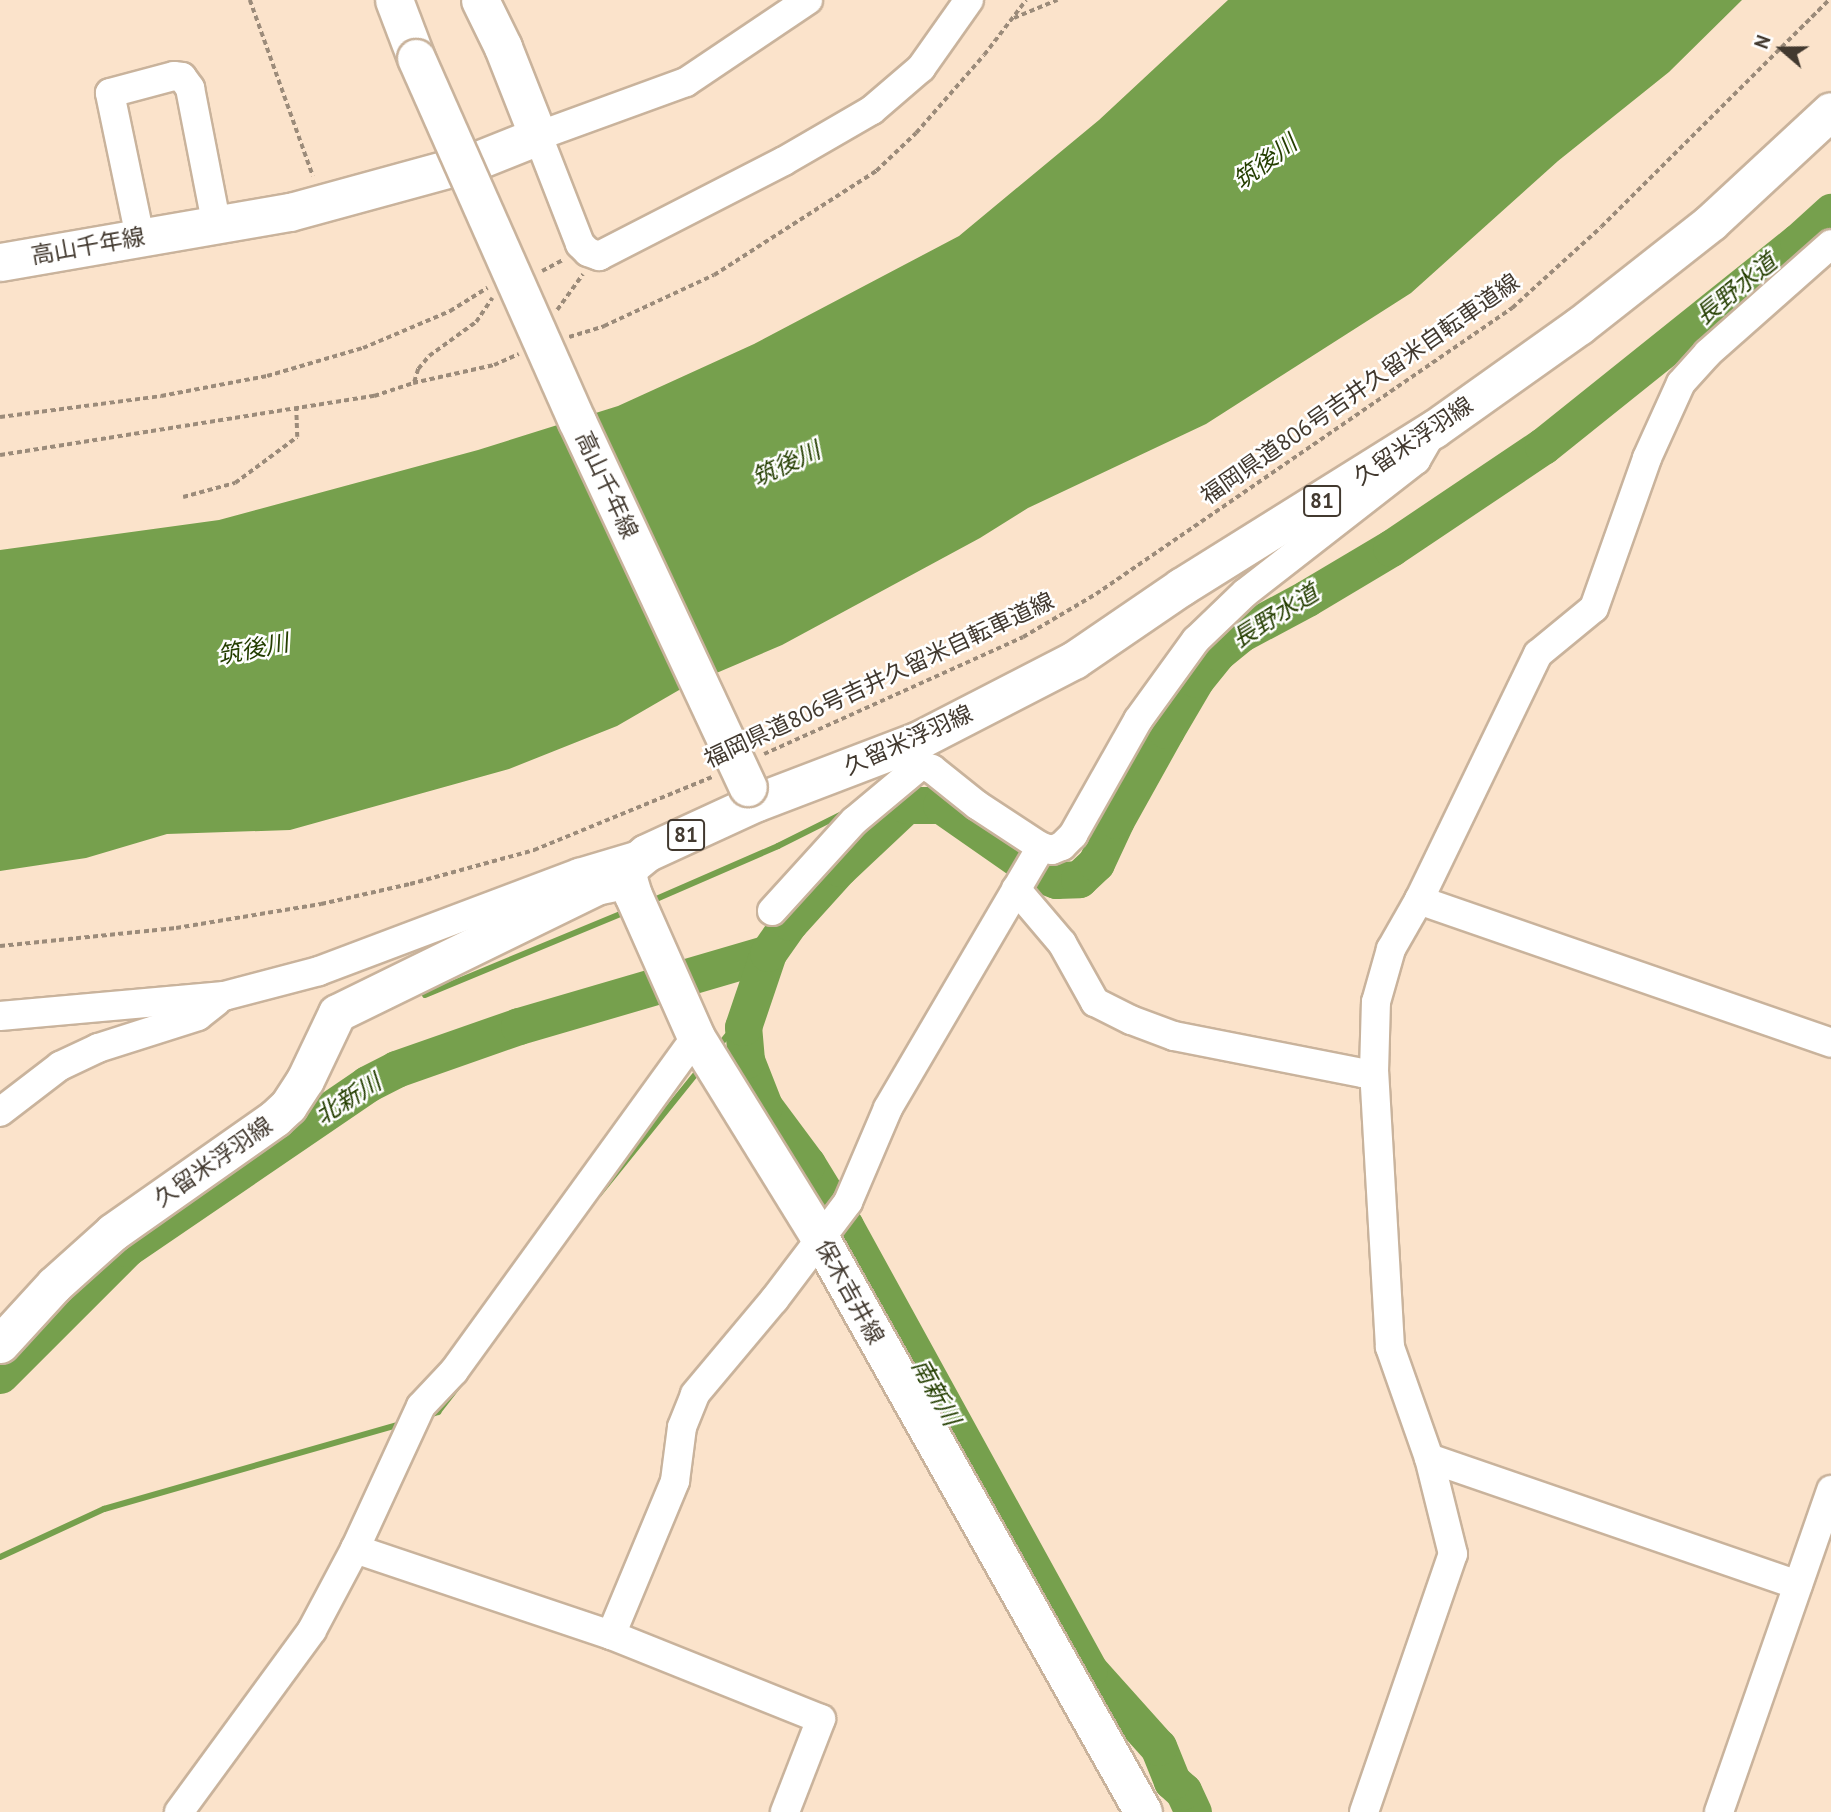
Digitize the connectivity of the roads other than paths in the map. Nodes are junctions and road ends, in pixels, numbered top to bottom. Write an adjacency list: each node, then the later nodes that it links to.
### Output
1 (394, 0): 12 (main road, 高山千年線, bridge)
2 (480, 0): 6 (main road)
3 (808, 0): 6 (street)
4 (969, 0): 6 (street)
5 (1831, 111): 11 (main road, 久留米浮羽線 / 81)
6 (538, 136): 7 (main road, 高山千年線)
7 (216, 222): 8 (main road, 高山千年線); 8 (street)
8 (140, 237): 10 (main road, 高山千年線)
9 (1831, 244): 16 (street)
10 (0, 262)
11 (1434, 429): 12 (main road, 久留米浮羽線 / 81); 13 (street)
12 (756, 781): 14 (main road, 久留米浮羽線 / 81)
13 (1041, 847): 15 (street); 17 (street)
14 (636, 876): 18 (street); 20 (main road, 保木吉井線); 25 (main road, 久留米浮羽線 / 81)
15 (1018, 887): 22 (street); 24 (street)
16 (1419, 900): 21 (street); 22 (street)
17 (772, 911)
18 (224, 996): 19 (street); 23 (street)
19 (0, 1016)
20 (700, 1043): 24 (main road, 保木吉井線); 28 (street)
21 (1831, 1043)
22 (1374, 1073): 26 (street)
23 (0, 1112)
24 (825, 1232): 30 (street); 33 (main road, 保木吉井線)
25 (0, 1344)
26 (1429, 1458): 29 (street); 34 (street)
27 (1831, 1490): 29 (street)
28 (355, 1549): 30 (street); 31 (street)
29 (1797, 1586): 35 (street)
30 (611, 1635): 32 (street)
31 (179, 1812)
32 (785, 1812)
33 (1143, 1812)
34 (1364, 1812)
35 (1719, 1812)

